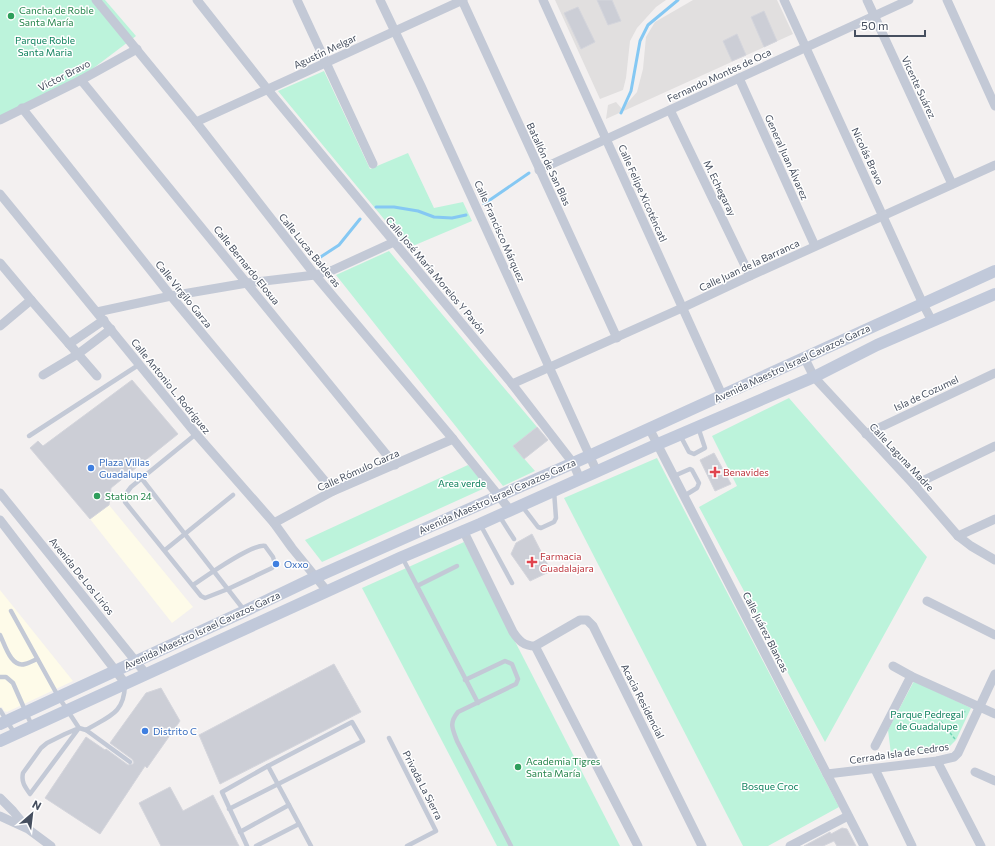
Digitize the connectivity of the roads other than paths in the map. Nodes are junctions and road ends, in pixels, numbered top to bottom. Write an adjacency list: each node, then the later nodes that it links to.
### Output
1 (109, 0): 11 (street)
2 (198, 0): 19 (street, Calle José María Morelos Y Pavón)
3 (297, 0): 16 (street)
4 (380, 0): 13 (street, Calle Francisco Márquez)
5 (462, 0): 13 (street, Agustín Melgar); 28 (street, Batallón de San Blas)
6 (543, 0): 25 (street, Calle Felipe Xicoténcatl)
7 (784, 0): 14 (street, Nicolás Bravo)
8 (867, 0): 12 (street, Vicente Suárez)
9 (909, 0): 12 (street, Fernando Montes de Oca)
10 (947, 0): 20 (street)
11 (99, 2): 15 (street, Calle Lucas Balderas)
12 (874, 16): 14 (street, Fernando Montes de Oca); 29 (street, Vicente Suárez)
13 (394, 32): 16 (street, Agustín Melgar); 54 (street, Calle Francisco Márquez)
14 (805, 47): 17 (street, Fernando Montes de Oca); 31 (street, Nicolás Bravo)
15 (137, 49): 18 (street, Víctor Bravo); 24 (street, Calle Lucas Balderas)
16 (326, 63): 19 (street, Agustín Melgar); 26 (street)
17 (739, 78): 22 (street, Fernando Montes de Oca); 33 (street, General Juan Álvarez)
18 (81, 80): 21 (street, Víctor Bravo); 38 (street, Calle Bernardo Elosua)
19 (268, 90): 24 (street, Agustín Melgar); 32 (street, Calle José María Morelos Y Pavón)
20 (995, 106)
21 (22, 108): 23 (street, Víctor Bravo); 40 (street, Calle Virgilo Garza)
22 (670, 110): 25 (street, Fernando Montes de Oca); 37 (street, M. Echegaray)
23 (0, 120)
24 (196, 122): 36 (street, Calle Lucas Balderas)
25 (606, 138): 28 (street, Fernando Montes de Oca); 43 (street, Calle Felipe Xicoténcatl)
26 (373, 164)
27 (995, 165): 29 (street, Calle Juan de la Barranca)
28 (539, 170): 49 (street, Batallón de San Blas)
29 (952, 184): 31 (street, Calle Juan de la Barranca)
30 (0, 194): 44 (street, Calle Antonio L. Rodríguez)
31 (883, 215): 33 (street, Calle Juan de la Barranca); 42 (street, Nicolás Bravo)
32 (394, 242): 36 (street); 59 (street, Calle José María Morelos Y Pavón)
33 (815, 246): 37 (street, Calle Juan de la Barranca)
34 (0, 263): 41 (street)
35 (995, 271): 42 (main road, Avenida Maestro Israel Cavazos Garza)
36 (315, 275): 38 (street); 67 (street, Calle Lucas Balderas)
37 (750, 276): 43 (street, Calle Juan de la Barranca)
38 (247, 283): 40 (street); 72 (street, Calle Bernardo Elosua)
39 (995, 294): 46 (main road, Avenida Maestro Israel Cavazos Garza)
40 (171, 296): 44 (street); 79 (street, Calle Virgilo Garza)
41 (30, 300): 47 (street); 50 (street)
42 (923, 304): 46 (street, Nicolás Bravo); 52 (main road, Avenida Maestro Israel Cavazos Garza)
43 (682, 308): 49 (street, Calle Juan de la Barranca); 60 (street, Calle Felipe Xicoténcatl)
44 (97, 312): 45 (street, Calle Antonio L. Rodríguez)
45 (104, 320): 48 (street, Calle Antonio L. Rodríguez); 50 (street)
46 (932, 321): 58 (main road, Avenida Maestro Israel Cavazos Garza)
47 (0, 326)
48 (111, 329): 51 (street); 53 (street, Calle Antonio L. Rodríguez)
49 (617, 338): 54 (street, Calle Juan de la Barranca)
50 (69, 344): 51 (street)
51 (78, 354): 56 (street); 57 (street)
52 (804, 357): 58 (street, Calle Laguna Madre); 60 (main road, Avenida Maestro Israel Cavazos Garza)
53 (140, 364): 63 (street, Calle Antonio L. Rodríguez); 66 (lane)
54 (550, 367): 59 (street, Calle Juan de la Barranca); 70 (street, Calle Francisco Márquez)
55 (995, 373): 64 (street, Isla de Cozumel)
56 (44, 375)
57 (97, 376)
58 (814, 377): 61 (main road, Avenida Maestro Israel Cavazos Garza); 64 (street, Calle Laguna Madre)
59 (512, 384): 71 (street, Calle José María Morelos Y Pavón)
60 (722, 395): 62 (main road, Avenida Maestro Israel Cavazos Garza)
61 (698, 427): 65 (main road, Avenida Maestro Israel Cavazos Garza); 65 (lane)
62 (649, 428): 68 (street, Calle Juárez Blancas); 70 (main road, Avenida Maestro Israel Cavazos Garza)
63 (196, 434): 75 (lane); 88 (street, Calle Antonio L. Rodríguez)
64 (866, 434): 77 (street, Calle Laguna Madre)
65 (680, 435): 68 (main road, Avenida Maestro Israel Cavazos Garza)
66 (28, 436)
67 (453, 439): 72 (street, Calle Rómulo Garza); 81 (street, Calle Lucas Balderas)
68 (658, 444): 73 (main road, Avenida Maestro Israel Cavazos Garza); 74 (street, Calle Juárez Blancas)
69 (995, 446): 77 (street)
70 (589, 456): 71 (main road, Avenida Maestro Israel Cavazos Garza); 73 (street, Calle Francisco Márquez)
71 (572, 463): 76 (street, Calle José María Morelos Y Pavón); 81 (main road, Avenida Maestro Israel Cavazos Garza)
72 (395, 465): 79 (street, Calle Rómulo Garza)
73 (597, 472): 76 (main road, Avenida Maestro Israel Cavazos Garza)
74 (674, 476): 82 (street, Calle Juárez Blancas); 82 (lane)
75 (142, 479): 91 (lane); 94 (lane)
76 (580, 479): 78 (main road, Avenida Maestro Israel Cavazos Garza)
77 (914, 485): 92 (street, Calle Laguna Madre)
78 (554, 491): 84 (main road, Avenida Maestro Israel Cavazos Garza); 84 (lane)
79 (333, 492): 88 (street, Calle Rómulo Garza)
80 (233, 495): 91 (lane)
81 (499, 495): 85 (street, Calle Lucas Balderas); 99 (main road, Avenida Maestro Israel Cavazos Garza)
82 (684, 496): 141 (street, Calle Juárez Blancas)
83 (1, 498): 112 (street, Avenida De Los Lirios)
84 (521, 505): 85 (main road, Avenida Maestro Israel Cavazos Garza)
85 (504, 513): 89 (main road, Avenida Maestro Israel Cavazos Garza); 93 (lane)
86 (995, 519): 92 (street)
87 (0, 520): 114 (street)
88 (274, 523): 99 (street, Calle Antonio L. Rodríguez)
89 (480, 524): 90 (main road, Avenida Maestro Israel Cavazos Garza); 100 (lane)
90 (463, 530): 95 (main road, Avenida Maestro Israel Cavazos Garza); 110 (street)
91 (184, 534): 94 (lane); 98 (lane)
92 (958, 536): 96 (street, Calle Laguna Madre)
93 (514, 539)
94 (165, 550): 101 (lane)
95 (402, 557): 102 (lane); 104 (main road, Avenida Maestro Israel Cavazos Garza)
96 (995, 560)
97 (457, 566): 102 (lane)
98 (214, 571): 101 (lane); 103 (lane); 103 (lane)
99 (316, 577): 104 (street, Calle Antonio L. Rodríguez); 107 (main road, Avenida Maestro Israel Cavazos Garza)
100 (512, 583)
101 (193, 584): 103 (lane)
102 (417, 586): 119 (lane)
103 (228, 589): 107 (lane)
104 (327, 591): 115 (main road, Avenida Maestro Israel Cavazos Garza)
105 (927, 601): 109 (street)
106 (11, 611): 111 (lane)
107 (245, 612): 112 (main road, Avenida Maestro Israel Cavazos Garza)
108 (0, 635): 111 (lane)
109 (995, 635)
110 (535, 646): 158 (street); 159 (street, Acacia Residencial)
111 (37, 659): 121 (lane)
112 (136, 661): 114 (main road, Avenida Maestro Israel Cavazos Garza); 115 (street, Avenida De Los Lirios)
113 (893, 666): 117 (street)
114 (115, 671): 120 (street); 121 (main road, Avenida Maestro Israel Cavazos Garza)
115 (146, 674): 120 (main road, Avenida Maestro Israel Cavazos Garza)
116 (995, 674): 123 (street, Cerrada Isla de Cedros)
117 (911, 676): 123 (street); 135 (street)
118 (0, 677): 126 (lane)
119 (465, 680): 122 (lane); 122 (lane)
120 (124, 683): 125 (main road, Avenida Maestro Israel Cavazos Garza); 131 (lane)
121 (58, 696): 125 (lane); 126 (main road, Avenida Maestro Israel Cavazos Garza)
122 (478, 703): 157 (lane)
123 (980, 707): 127 (street); 136 (street, Cerrada Isla de Cedros)
124 (0, 710): 128 (lane)
125 (67, 710): 129 (main road, Avenida Maestro Israel Cavazos Garza); 130 (lane)
126 (25, 712): 128 (main road, Avenida Maestro Israel Cavazos Garza); 129 (lane)
127 (995, 714)
128 (3, 722): 132 (lane)
129 (32, 726): 132 (main road, Avenida Maestro Israel Cavazos Garza)
130 (79, 728): 130 (lane); 131 (lane)
131 (86, 730): 137 (lane)
132 (15, 734): 134 (main road, Avenida Maestro Israel Cavazos Garza)
133 (390, 738): 156 (lane, Privada La Sierra)
134 (0, 741)
135 (875, 746)
136 (937, 761): 139 (street, Cerrada Isla de Cedros); 163 (street)
137 (130, 762)
138 (268, 766): 143 (lane); 143 (lane); 146 (lane)
139 (875, 769): 141 (street, Cerrada Isla de Cedros); 162 (street)
140 (975, 772): 142 (street)
141 (827, 774): 148 (street, Calle Juárez Blancas)
142 (995, 781)
143 (278, 784): 145 (lane); 146 (lane)
144 (0, 798): 150 (street)
145 (289, 805): 149 (lane); 151 (lane)
146 (230, 809): 151 (lane)
147 (0, 816): 150 (street)
148 (848, 816): 160 (street); 161 (street, Calle Juárez Blancas)
149 (300, 824): 154 (lane); 155 (lane)
150 (28, 829): 152 (street)
151 (240, 832): 153 (lane)
152 (51, 846)
153 (247, 846)
154 (256, 846)
155 (311, 846)
156 (407, 846)
157 (511, 846)
158 (638, 846)
159 (702, 846)
160 (790, 846)
161 (864, 846)
162 (912, 846)
163 (981, 846)

